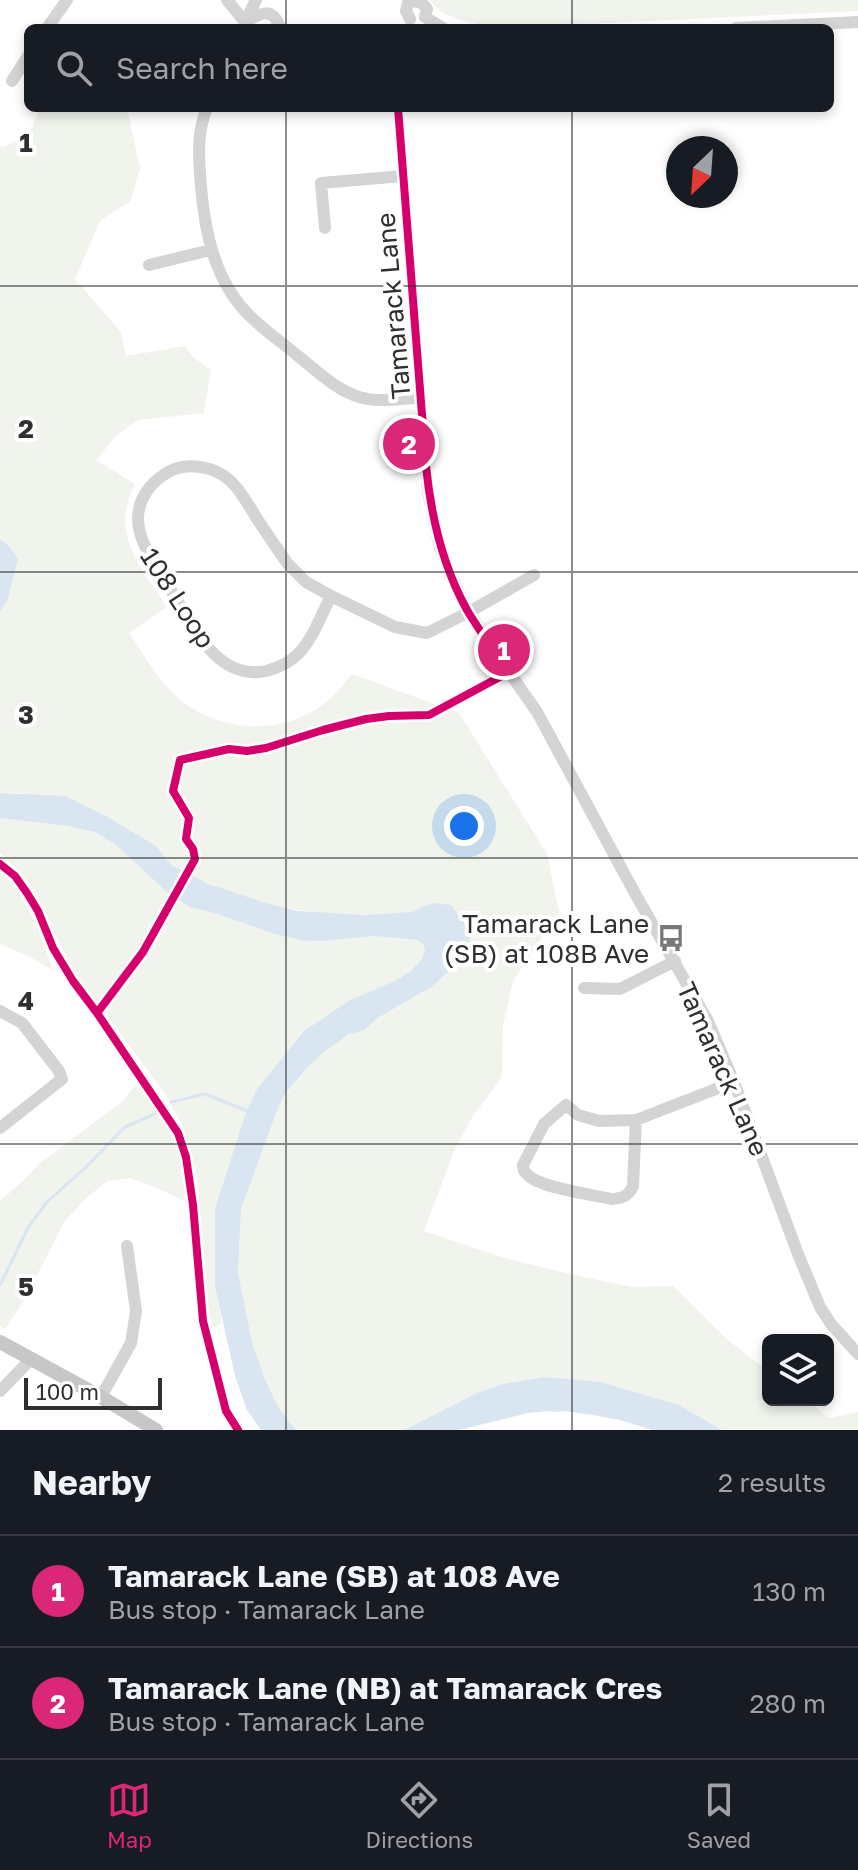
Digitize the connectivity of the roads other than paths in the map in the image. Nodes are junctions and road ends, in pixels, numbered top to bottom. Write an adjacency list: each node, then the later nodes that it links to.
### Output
1 (67, 0): 7 (street)
2 (227, 0): 8 (street)
3 (256, 0): 9 (street)
4 (407, 2): 5 (street); 12 (street)
5 (425, 17): 12 (street); 13 (street)
6 (858, 22): 14 (street)
7 (50, 24)
8 (243, 24)
9 (245, 24)
10 (246, 24): 11 (street)
11 (278, 24)
12 (407, 24)
13 (436, 24)
14 (817, 24)
15 (24, 62): 16 (street)
16 (12, 81)
17 (205, 112): 21 (street)
18 (398, 112): 19 (street, Tamarack Lane)
19 (403, 176): 20 (street); 23 (street, Tamarack Lane)
20 (325, 228)
21 (211, 250): 22 (street); 23 (street)
22 (149, 265)
23 (421, 398): 26 (street, Tamarack Lane)
24 (534, 575): 26 (street, 108 Loop)
25 (331, 596): 25 (street, 108 Loop); 26 (street, 108 Loop)
26 (469, 612): 27 (street, Tamarack Lane)
27 (675, 961): 28 (street); 30 (street, Tamarack Lane)
28 (584, 988)
29 (0, 1011): 32 (street)
30 (734, 1082): 31 (street); 35 (street, Tamarack Lane)
31 (636, 1120): 31 (street)
32 (0, 1128)
33 (127, 1246): 38 (street)
34 (0, 1342): 36 (main road)
35 (858, 1354)
36 (31, 1359): 37 (street); 38 (main road)
37 (0, 1391)
38 (101, 1397): 39 (main road)
39 (156, 1430)

